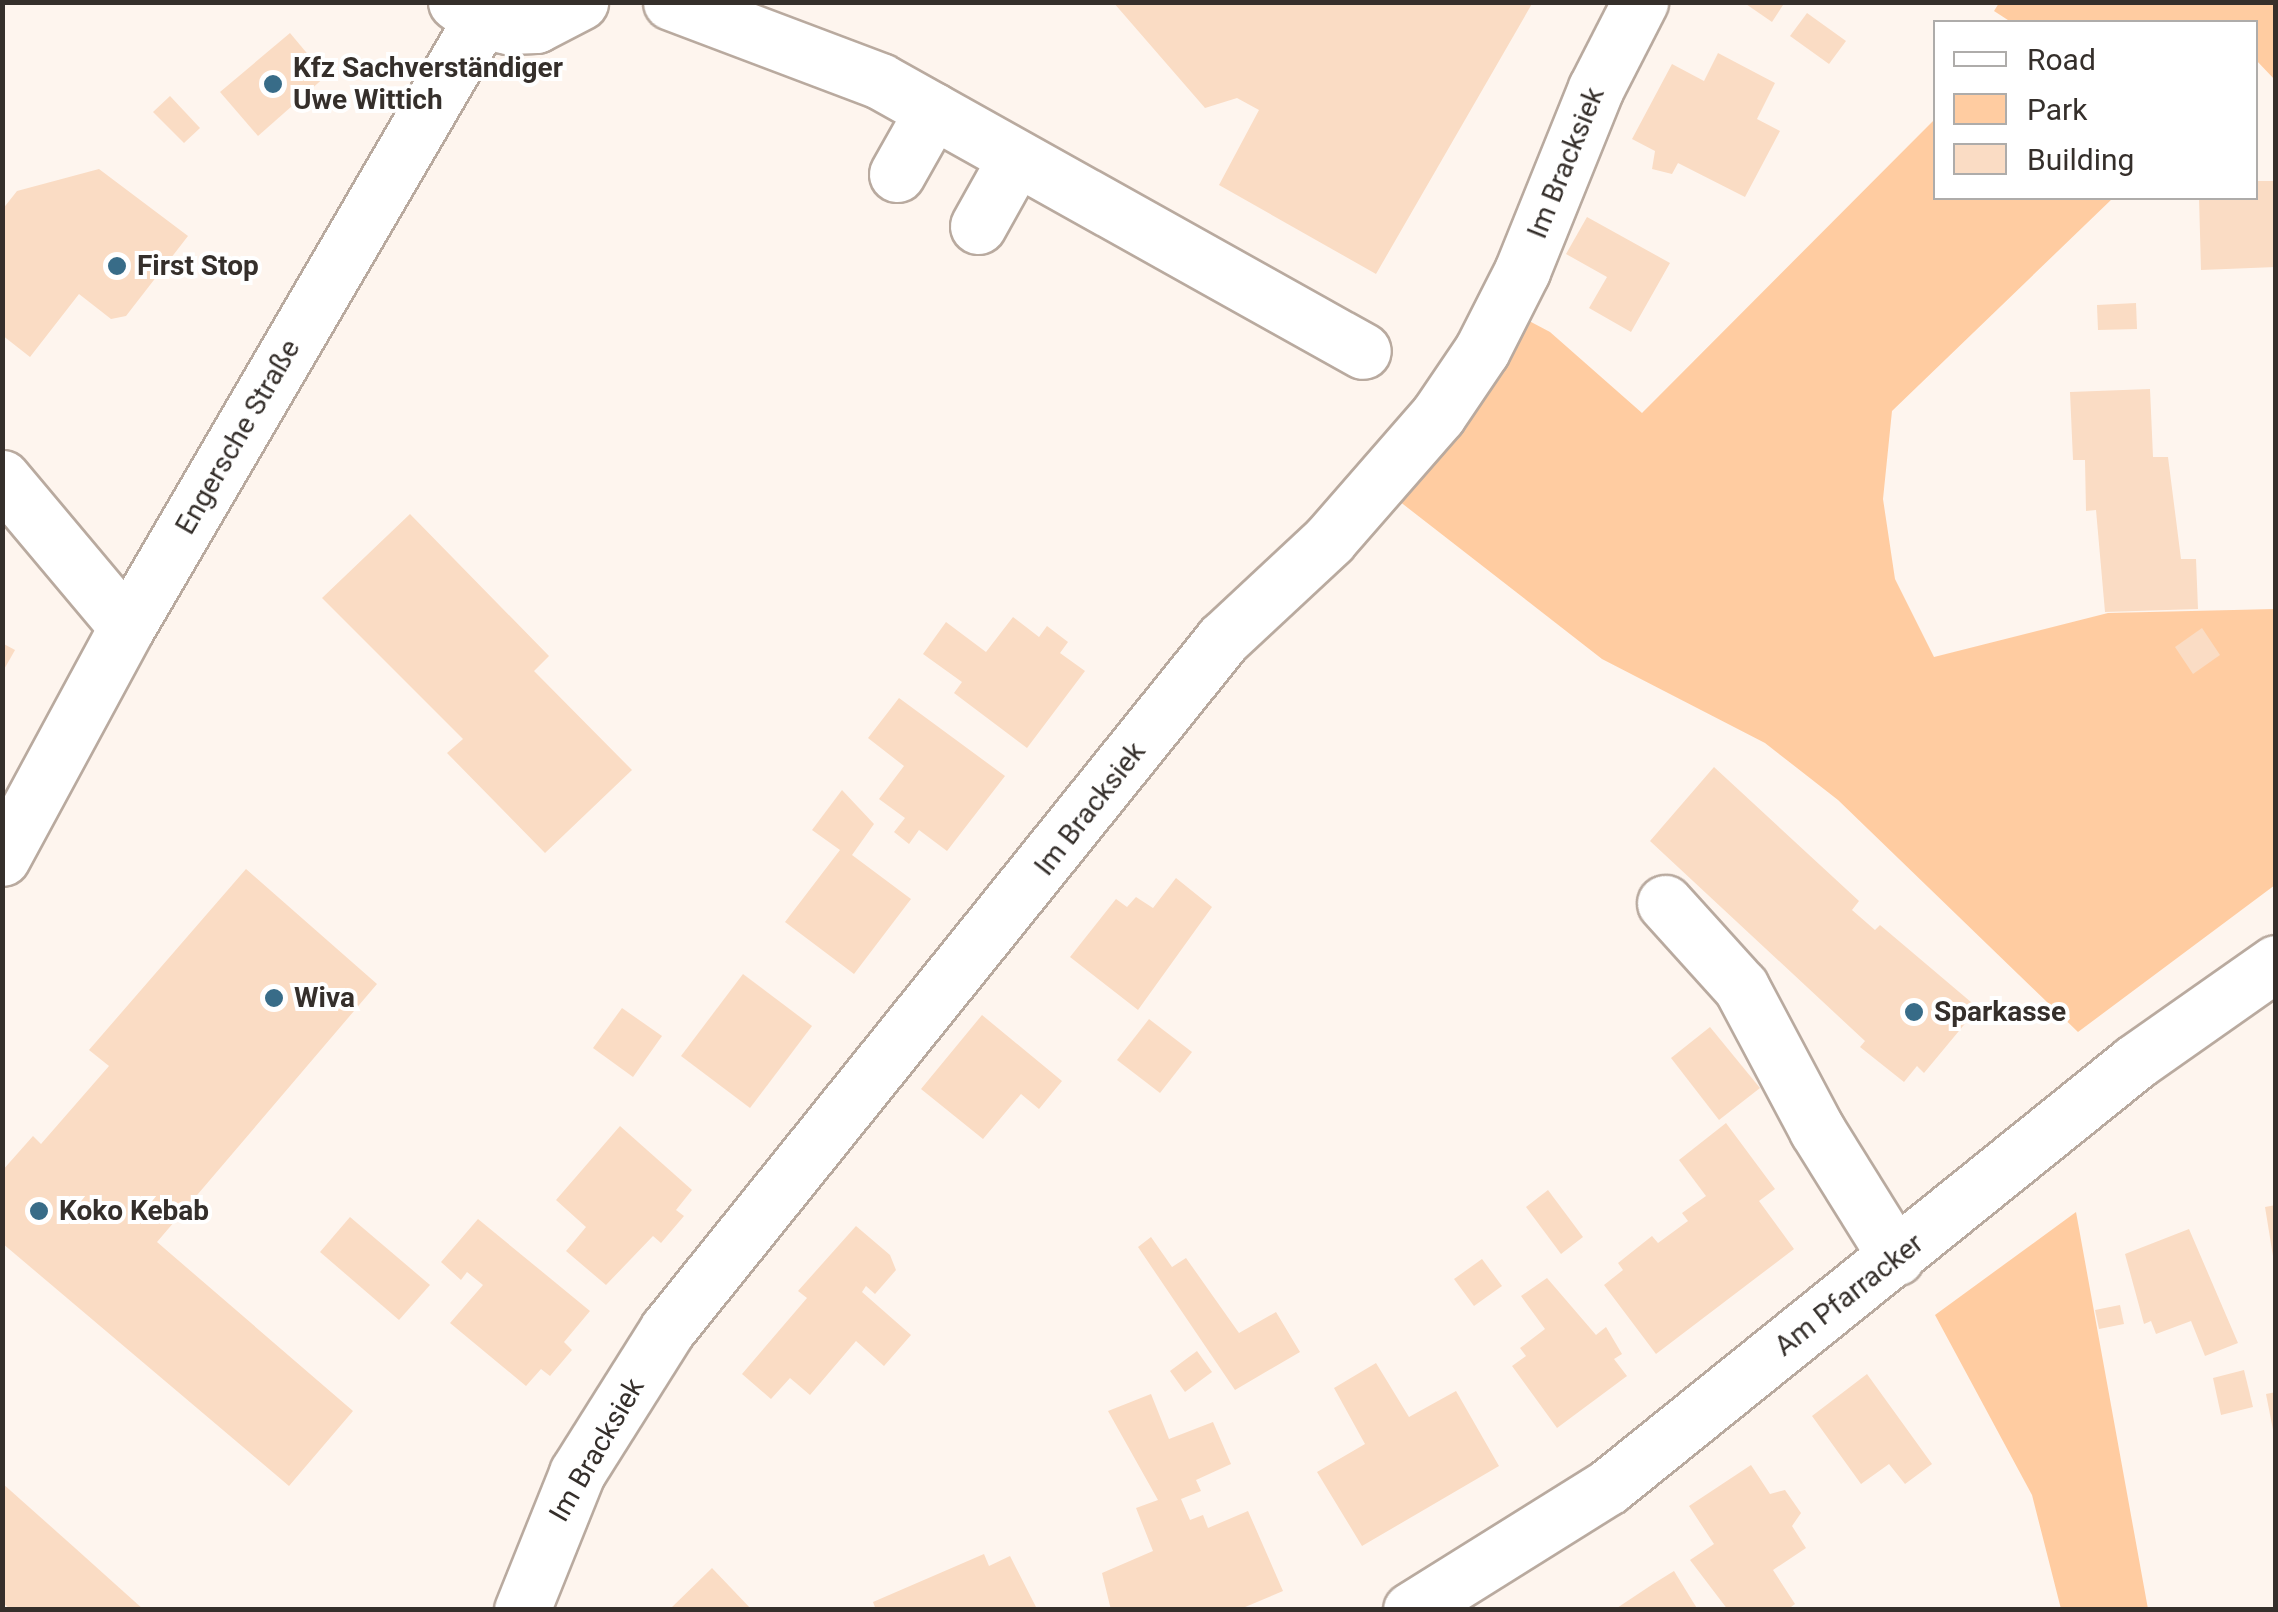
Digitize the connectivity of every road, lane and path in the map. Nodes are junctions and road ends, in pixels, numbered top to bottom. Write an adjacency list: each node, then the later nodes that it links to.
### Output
1 (580, 2): 4 (street)
2 (671, 2): 5 (street)
3 (1640, 2): 16 (street, Im Bracksiek)
4 (468, 11): 11 (street, Engersche Straße)
5 (933, 110): 6 (street); 7 (street)
6 (1016, 158): 8 (street); 9 (street)
7 (897, 174)
8 (978, 226)
9 (1363, 352)
10 (2, 478): 11 (street)
11 (127, 627): 12 (street, Engersche Straße)
12 (2, 858)
13 (1665, 904): 15 (street)
14 (2276, 963): 15 (street, Am Pfarracker)
15 (1896, 1257): 17 (street, Am Pfarracker)
16 (522, 1610)
17 (1410, 1610)

